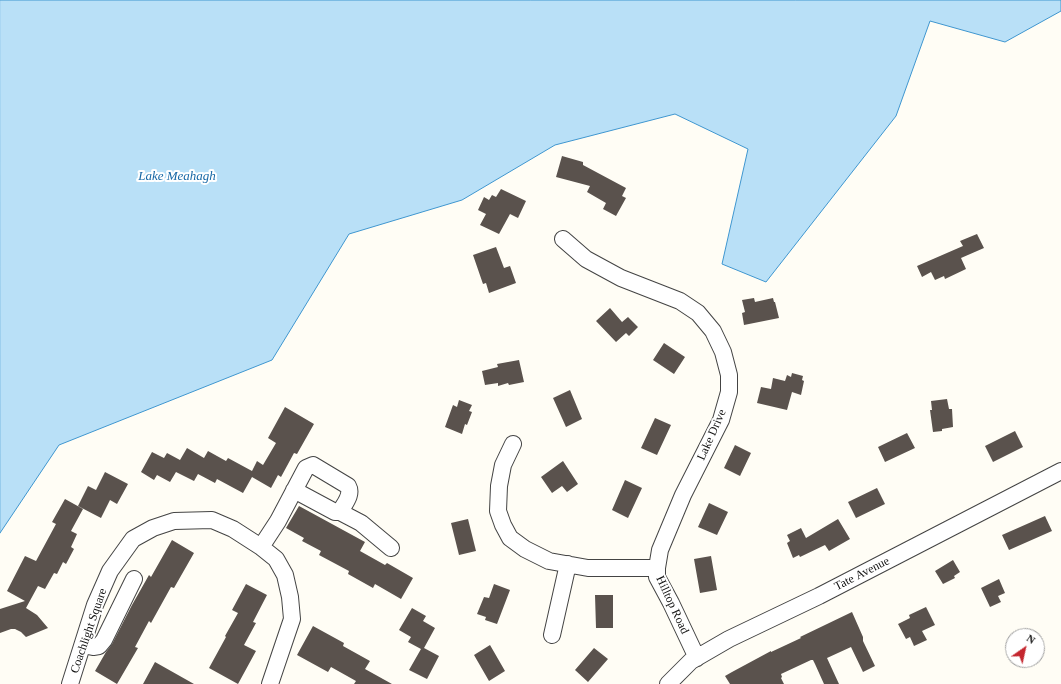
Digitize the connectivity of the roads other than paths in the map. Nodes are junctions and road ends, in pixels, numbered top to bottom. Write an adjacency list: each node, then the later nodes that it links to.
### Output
1 (563, 239): 9 (street, Lake Drive)
2 (513, 444): 8 (street, Hilltop Road)
3 (1061, 472): 13 (street, Tate Avenue)
4 (294, 490): 5 (street); 5 (street); 6 (street)
5 (340, 512): 7 (street)
6 (261, 547): 12 (street, Coachlight Square); 15 (street, Coachlight Square)
7 (391, 548)
8 (568, 564): 9 (street, Hilltop Road); 11 (street)
9 (657, 568): 13 (street, Hilltop Road)
10 (134, 579): 12 (street)
11 (552, 635)
12 (83, 645): 14 (street, Coachlight Square)
13 (697, 658): 16 (street, Tate Avenue)
14 (70, 684)
15 (270, 684)
16 (668, 684)

